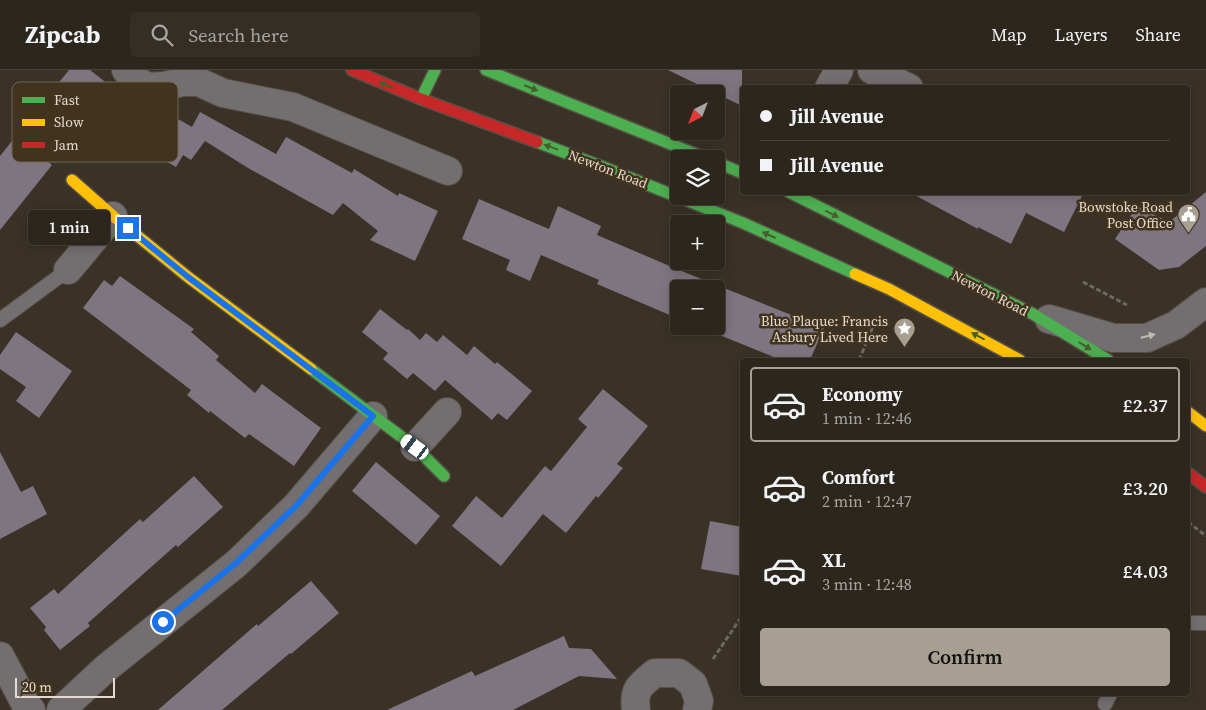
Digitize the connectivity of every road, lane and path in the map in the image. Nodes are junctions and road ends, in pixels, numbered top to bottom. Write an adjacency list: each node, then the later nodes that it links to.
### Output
1 (126, 70): 7 (street)
2 (352, 70): 11 (main road, Newton Road, one-way to 2)
3 (435, 70): 11 (main road)
4 (486, 70): 12 (main road, one-way to 12)
5 (839, 70): 9 (street)
6 (872, 70): 10 (street)
7 (139, 82)
8 (178, 83): 14 (street)
9 (831, 85)
10 (903, 85)
11 (420, 99): 21 (main road, Newton Road, one-way to 11)
12 (686, 150)
13 (725, 165): 15 (main road)
14 (448, 171)
15 (740, 171)
16 (72, 180): 18 (main road)
17 (795, 195): 24 (main road, Newton Road, one-way to 24)
18 (112, 216): 19 (street); 31 (main road)
19 (68, 270): 25 (lane)
20 (1084, 282): 23 (path)
21 (889, 289): 26 (path); 27 (main road, Newton Road, one-way to 21)
22 (1206, 302): 24 (street, one-way to 22)
23 (1132, 307)
24 (1033, 314): 28 (main road, Newton Road, one-way to 28)
25 (0, 320)
26 (860, 358)
27 (1016, 358)
28 (1105, 358)
29 (447, 412): 33 (street)
30 (1190, 414): 32 (main road)
31 (373, 416): 33 (main road); 45 (street)
32 (1206, 426)
33 (415, 447): 35 (main road)
34 (1190, 475): 36 (main road)
35 (444, 476)
36 (1206, 487)
37 (1190, 524): 38 (path)
38 (1206, 536)
39 (740, 619): 43 (path)
40 (1190, 623): 41 (lane)
41 (1206, 623)
42 (0, 656): 44 (street)
43 (695, 697): 46 (street)
44 (31, 710)
45 (61, 710)
46 (636, 710)

